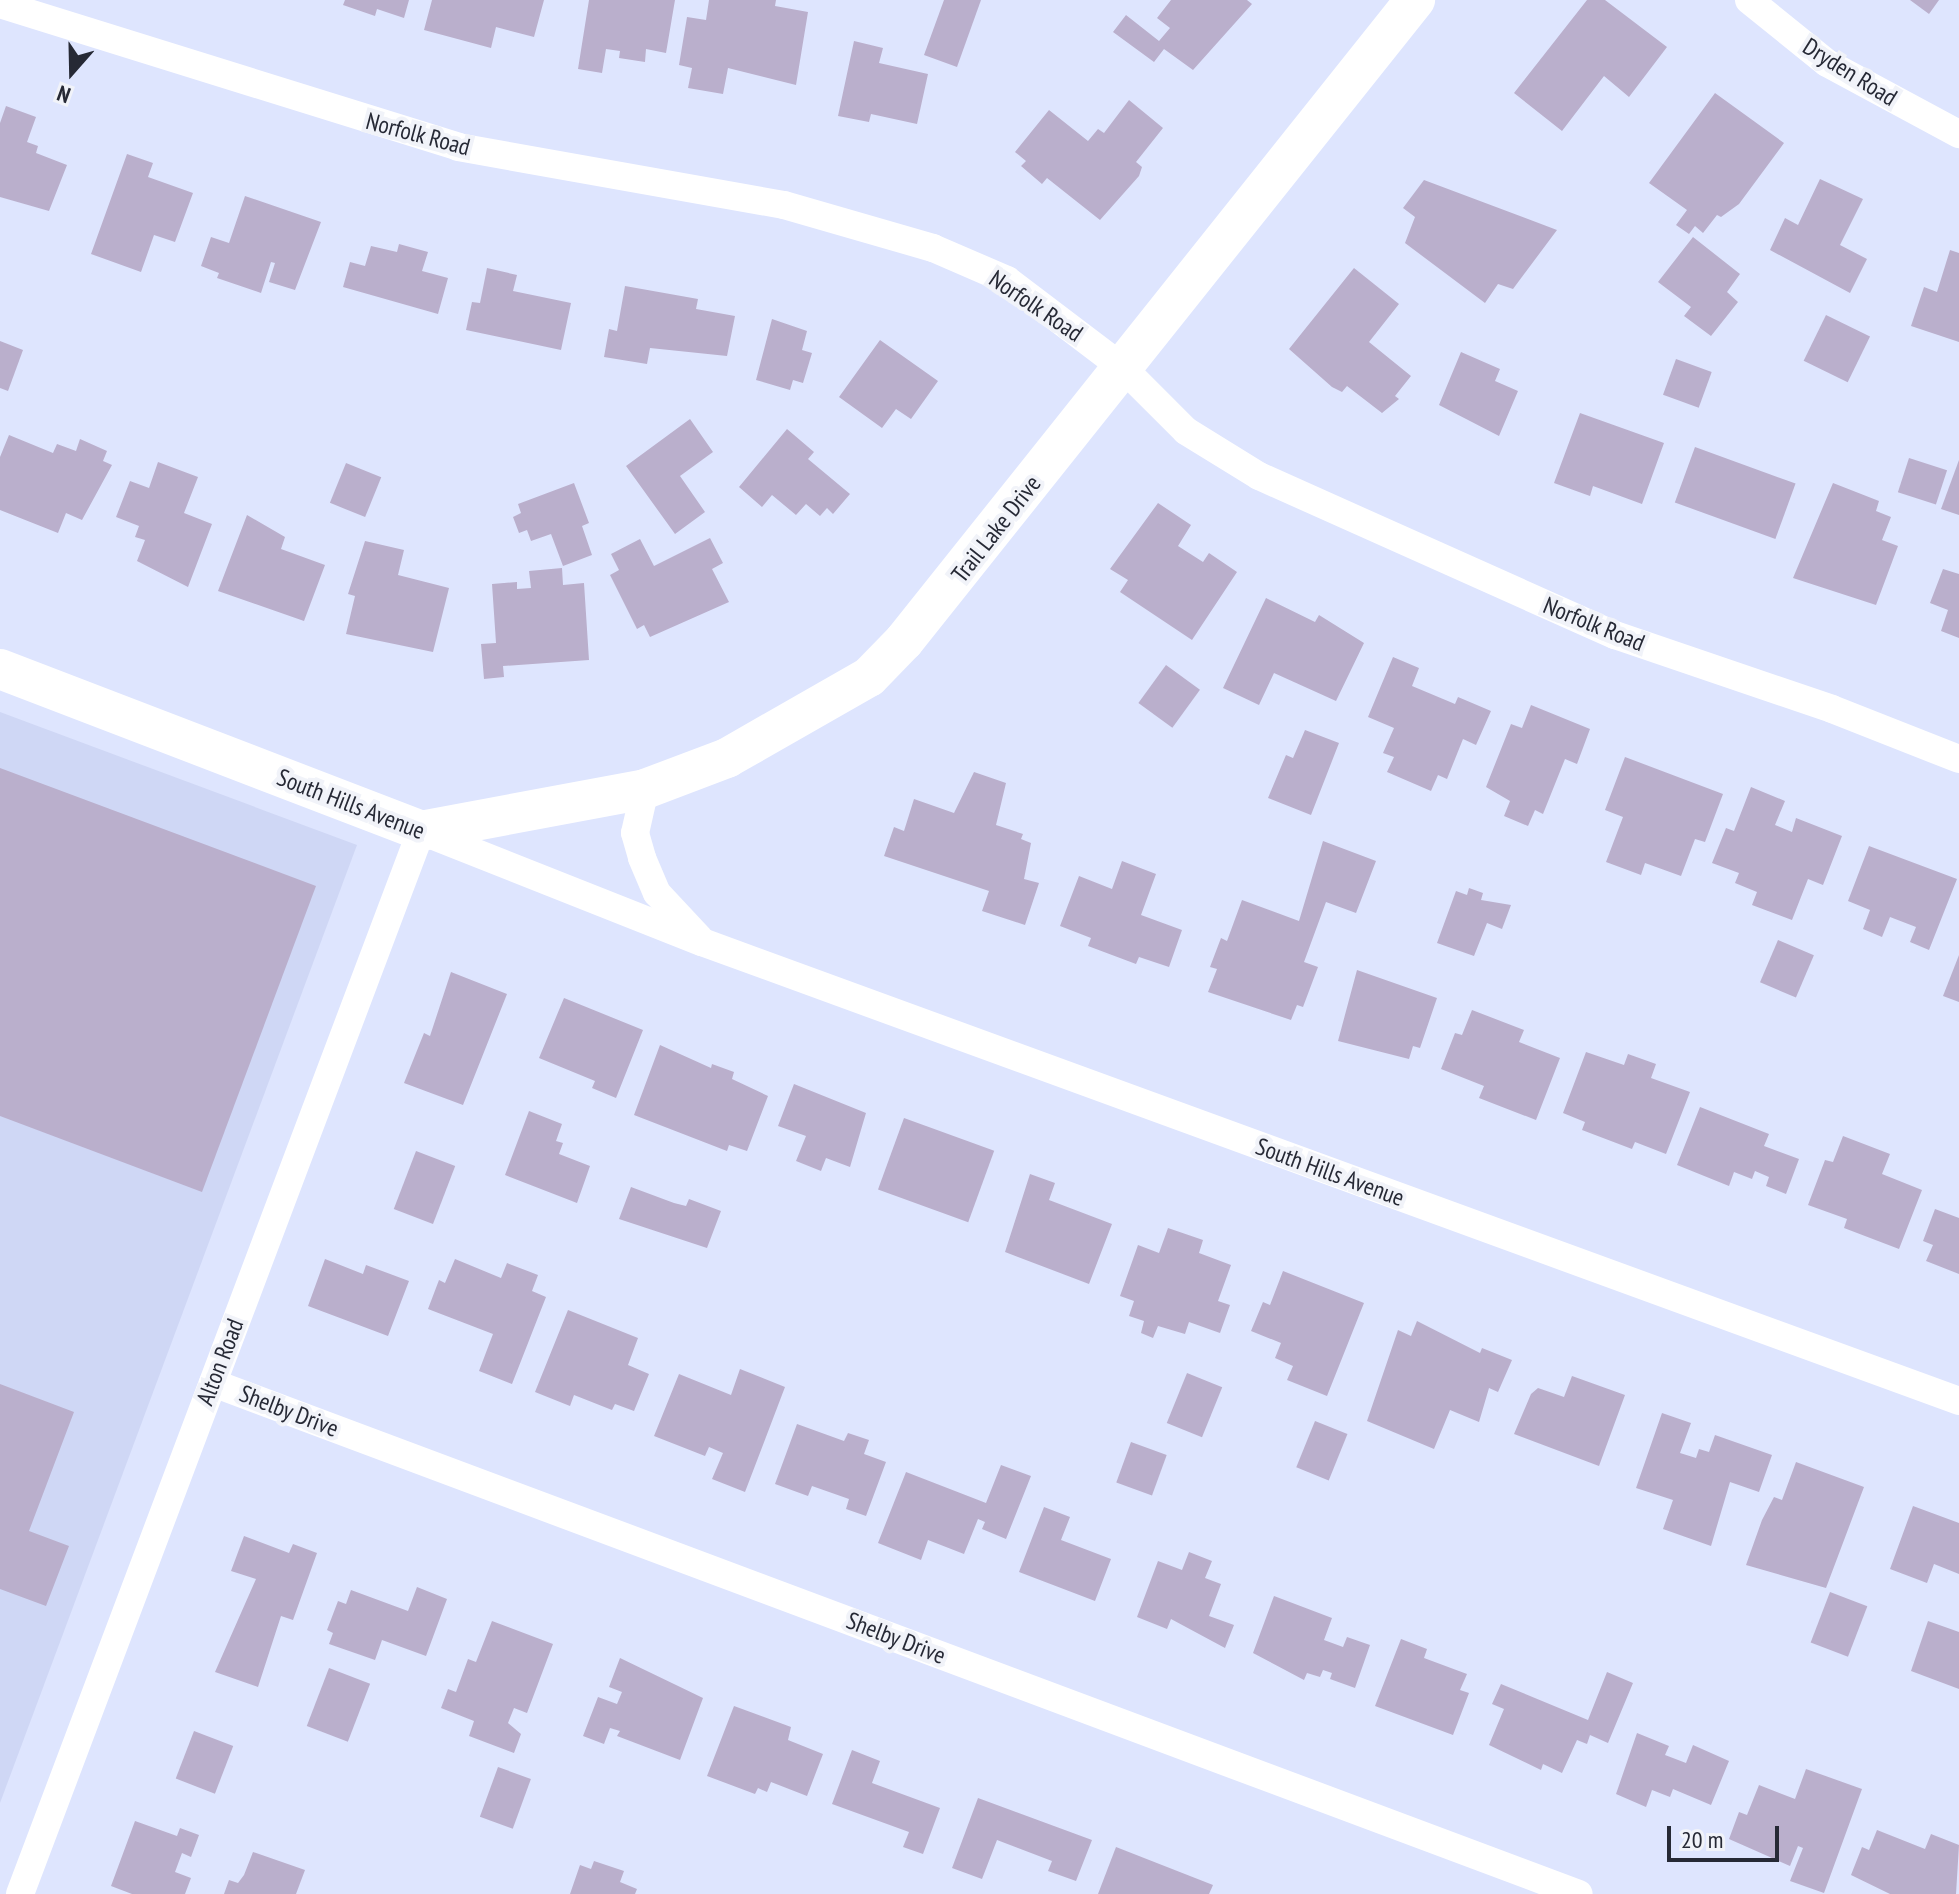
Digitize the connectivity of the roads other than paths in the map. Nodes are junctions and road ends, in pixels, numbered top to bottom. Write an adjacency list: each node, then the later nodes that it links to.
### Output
1 (1415, 0): 5 (street, Trail Lake Drive)
2 (1749, 0): 4 (street, Dryden Road)
3 (0, 4): 5 (street, Norfolk Road)
4 (1959, 134)
5 (1123, 368): 7 (street, Norfolk Road); 8 (street, Trail Lake Drive)
6 (0, 669): 9 (street, South Hills Avenue)
7 (1959, 759)
8 (645, 789): 9 (street, Trail Lake Drive); 10 (street, South Hills Avenue)
9 (421, 831): 10 (street, South Hills Avenue); 11 (street, Alton Road)
10 (702, 942): 12 (street, South Hills Avenue)
11 (213, 1383): 13 (street, Alton Road); 14 (street, Shelby Drive)
12 (1959, 1401)
13 (20, 1894)
14 (1579, 1894)

